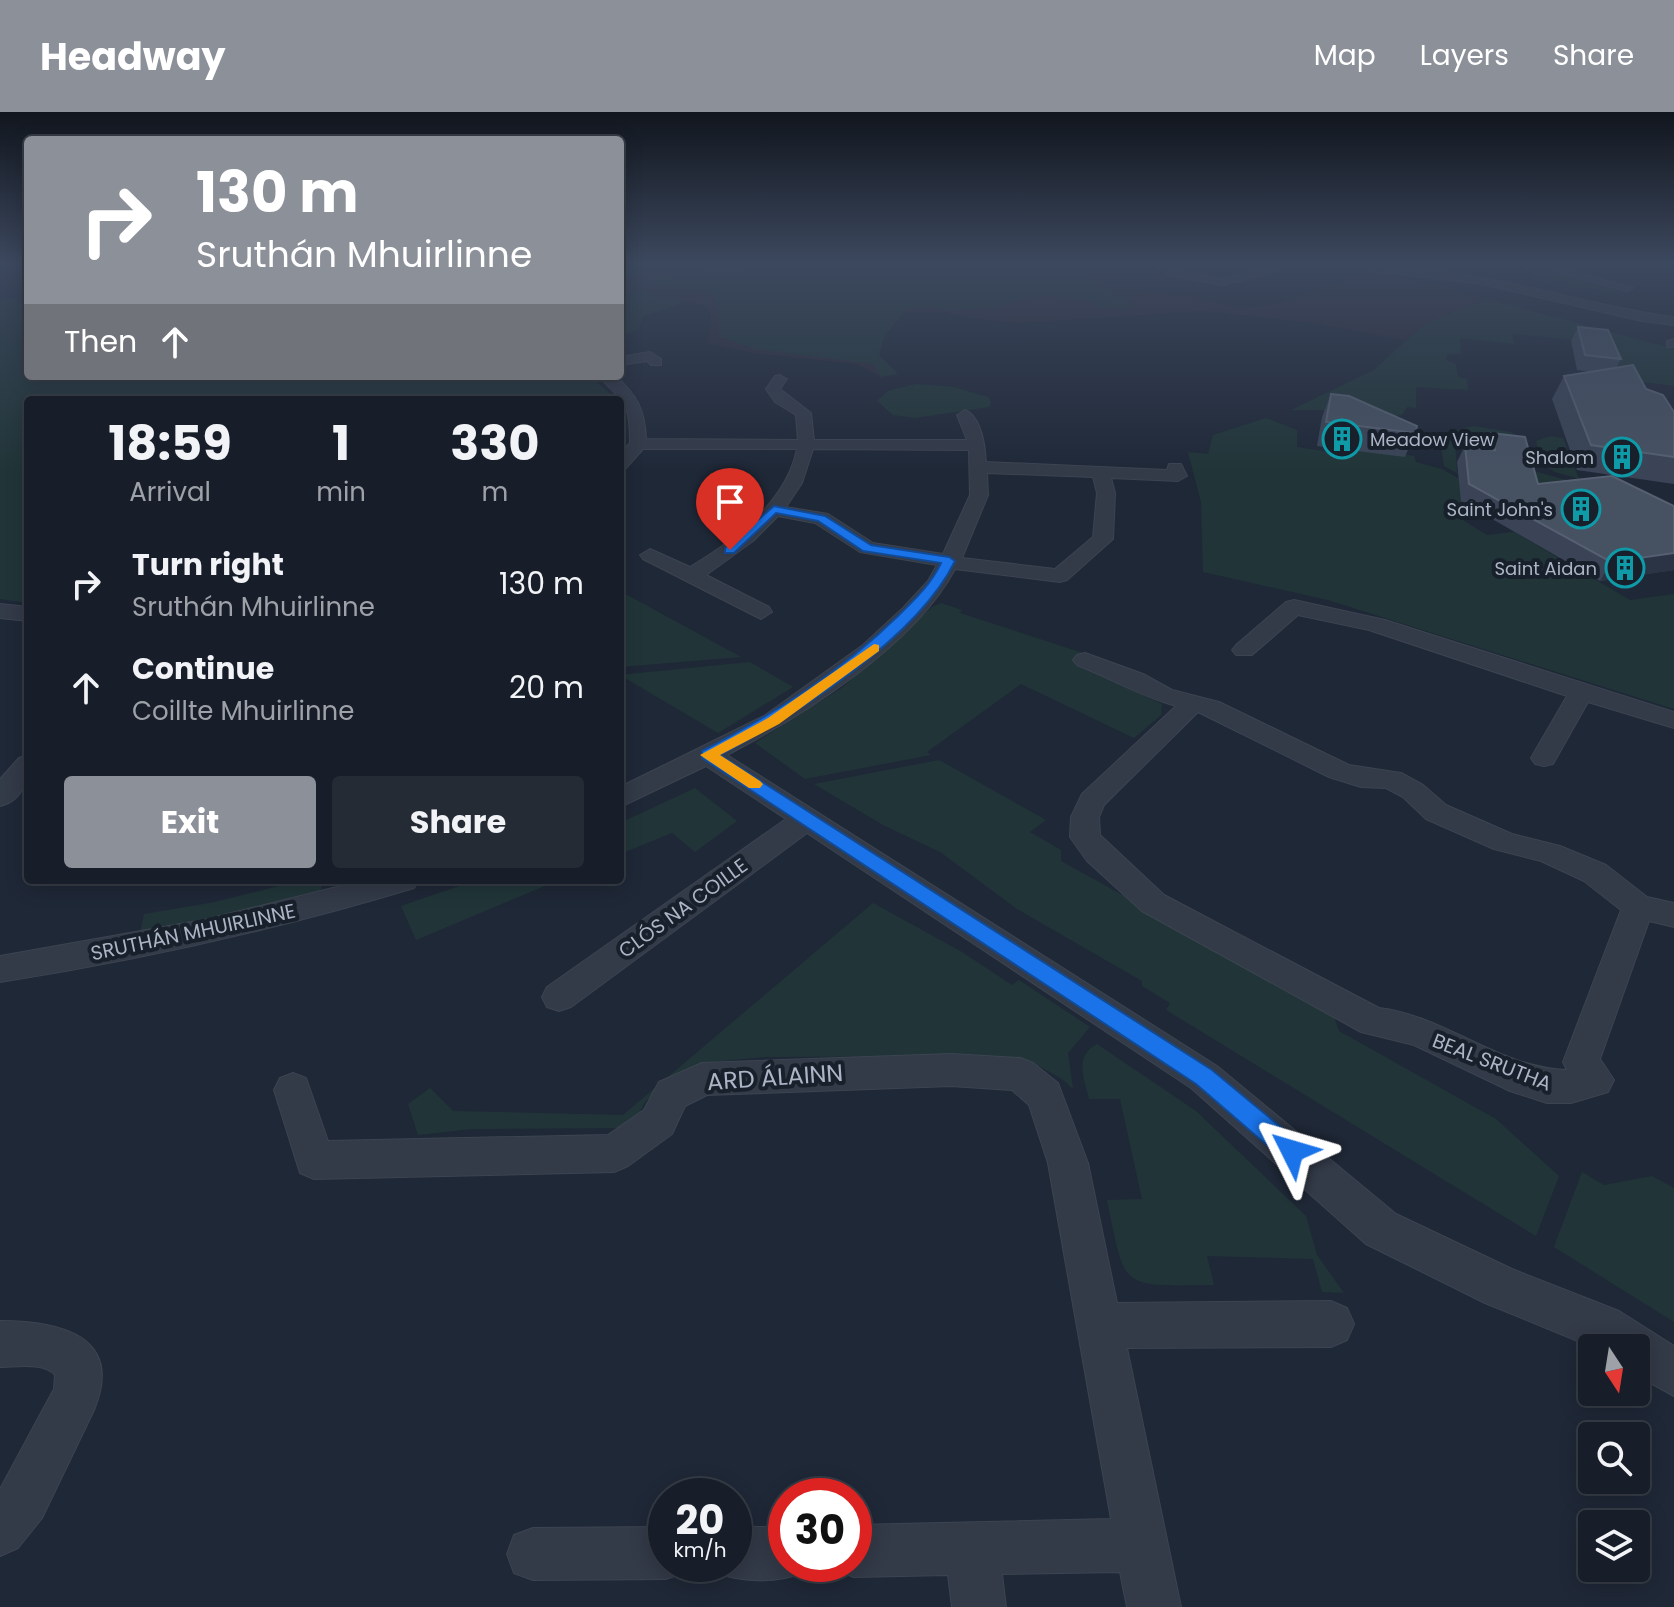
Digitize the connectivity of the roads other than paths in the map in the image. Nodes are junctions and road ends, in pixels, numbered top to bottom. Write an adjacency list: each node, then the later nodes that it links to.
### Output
1 (624, 360): 2 (street)
2 (656, 362)
3 (780, 379): 7 (street)
4 (610, 380): 6 (street)
5 (965, 415): 8 (street)
6 (638, 444): 7 (street); 9 (street)
7 (806, 444): 8 (street); 13 (street)
8 (977, 445): 10 (street)
9 (624, 460)
10 (978, 467): 12 (street); 15 (street)
11 (1175, 468): 12 (street)
12 (1101, 475): 15 (street)
13 (774, 510): 15 (street); 16 (street)
14 (650, 555): 16 (street)
15 (948, 561): 25 (street)
16 (692, 575): 18 (street)
17 (0, 611): 19 (street)
18 (761, 612)
19 (24, 614)
20 (1244, 650): 22 (street)
21 (1085, 660): 23 (street)
22 (1581, 693): 24 (street); 26 (street)
23 (1194, 702): 32 (street); 32 (street, BEAL SRUTHA)
24 (1674, 720)
25 (708, 755): 28 (street); 30 (street)
26 (1544, 758)
27 (20, 766): 29 (street)
28 (624, 796)
29 (0, 797)
30 (808, 818): 35 (street, CLÓS NA COILLE); 39 (street)
31 (383, 884): 34 (street, SRUTHÁN MHUIRLINNE)
32 (1638, 907): 33 (street)
33 (1674, 915)
34 (0, 969)
35 (559, 997)
36 (293, 1090): 38 (street, ARD ÁLAINN)
37 (1331, 1324): 38 (street)
38 (1099, 1326): 44 (street, ARD ÁLAINN)
39 (1614, 1334)
40 (0, 1344): 43 (street)
41 (1650, 1357): 42 (street)
42 (1674, 1373)
43 (0, 1530)
44 (1142, 1545): 45 (street); 50 (street, ARD ÁLAINN)
45 (972, 1549): 46 (street); 49 (street)
46 (872, 1551)
47 (648, 1553): 48 (street)
48 (533, 1554)
49 (979, 1607)
50 (1154, 1607)

